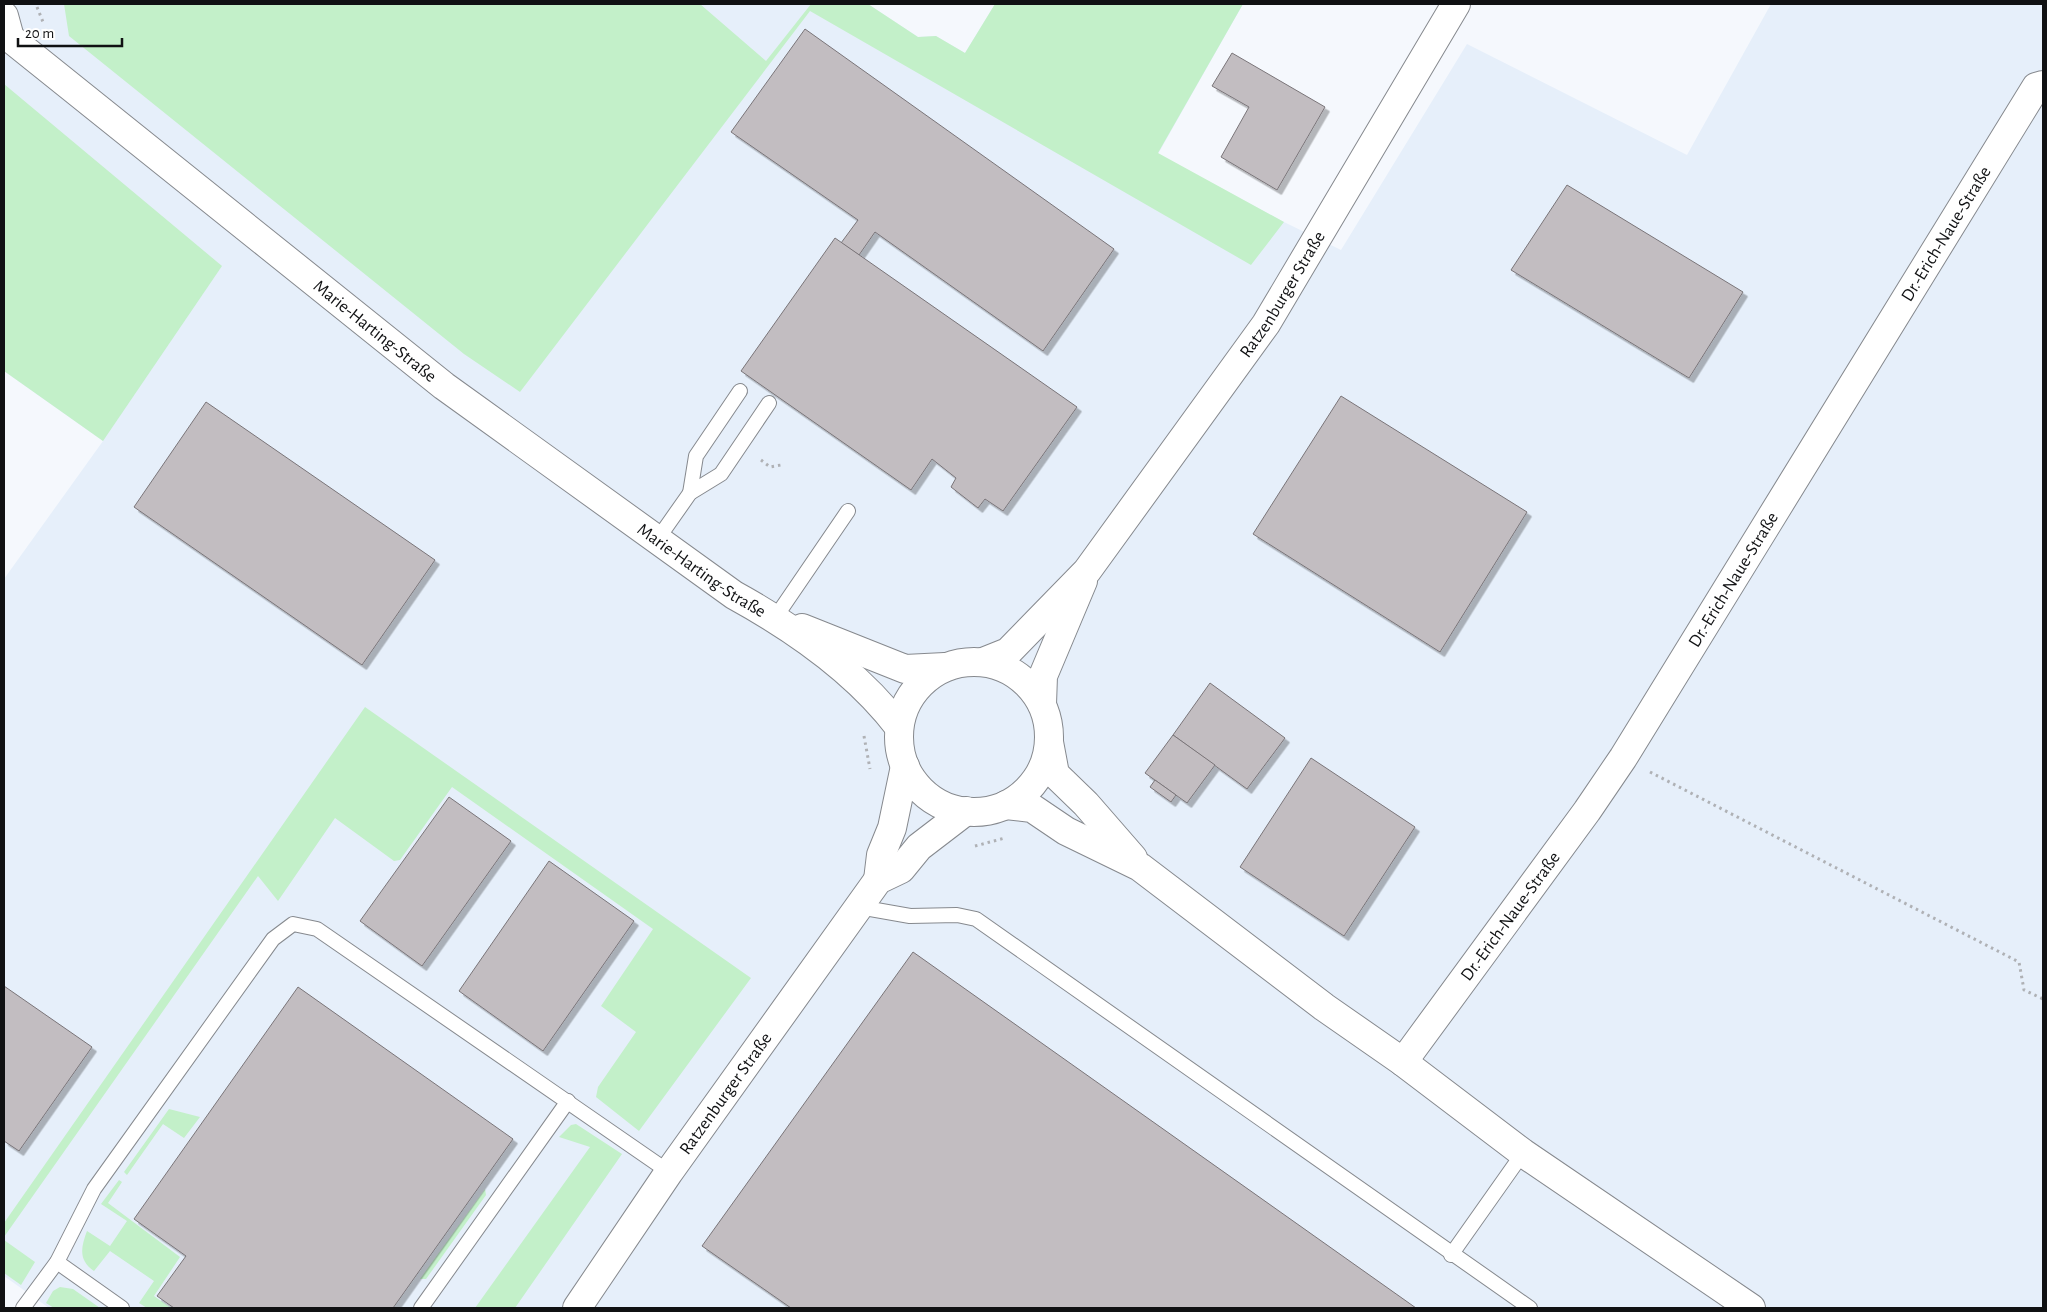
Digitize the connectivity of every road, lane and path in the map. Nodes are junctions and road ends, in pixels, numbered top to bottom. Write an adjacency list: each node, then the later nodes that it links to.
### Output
1 (1456, 4): 11 (street, Ratzenburger Straße)
2 (4, 16): 10 (street, Marie-Harting-Straße)
3 (2043, 85): 19 (street, Dr.-Erich-Naue-Straße)
4 (740, 391): 8 (lane)
5 (769, 403): 8 (lane)
6 (760, 460): 7 (path)
7 (781, 465)
8 (690, 493): 10 (lane)
9 (848, 511): 12 (lane)
10 (657, 540): 12 (street, Marie-Harting-Straße)
11 (1087, 571): 13 (street); 16 (street)
12 (774, 618): 14 (street); 15 (street)
13 (983, 662): 14 (street); 16 (street)
14 (945, 667): 17 (street)
15 (865, 687): 17 (street); 21 (path)
16 (1042, 704): 18 (street)
17 (899, 727): 20 (street)
18 (1049, 742): 22 (street); 26 (street)
19 (1623, 758): 29 (path); 30 (street, Dr.-Erich-Naue-Straße)
20 (905, 766): 23 (street); 27 (street)
21 (872, 778)
22 (1006, 805): 23 (street); 26 (street)
23 (966, 811): 27 (street)
24 (1014, 836): 25 (path)
25 (966, 848)
26 (1140, 867): 30 (street)
27 (878, 880): 28 (street, Ratzenburger Straße)
28 (859, 907): 33 (street, Ratzenburger Straße); 34 (lane)
29 (2043, 999)
30 (1403, 1062): 32 (street)
31 (568, 1101): 33 (lane); 35 (lane); 38 (lane)
32 (1523, 1153): 34 (lane); 41 (street)
33 (669, 1172): 39 (street, Ratzenburger Straße)
34 (1451, 1255): 40 (lane)
35 (56, 1262): 36 (lane); 37 (lane)
36 (23, 1308)
37 (122, 1308)
38 (421, 1308)
39 (577, 1308)
40 (1530, 1308)
41 (1751, 1308)

